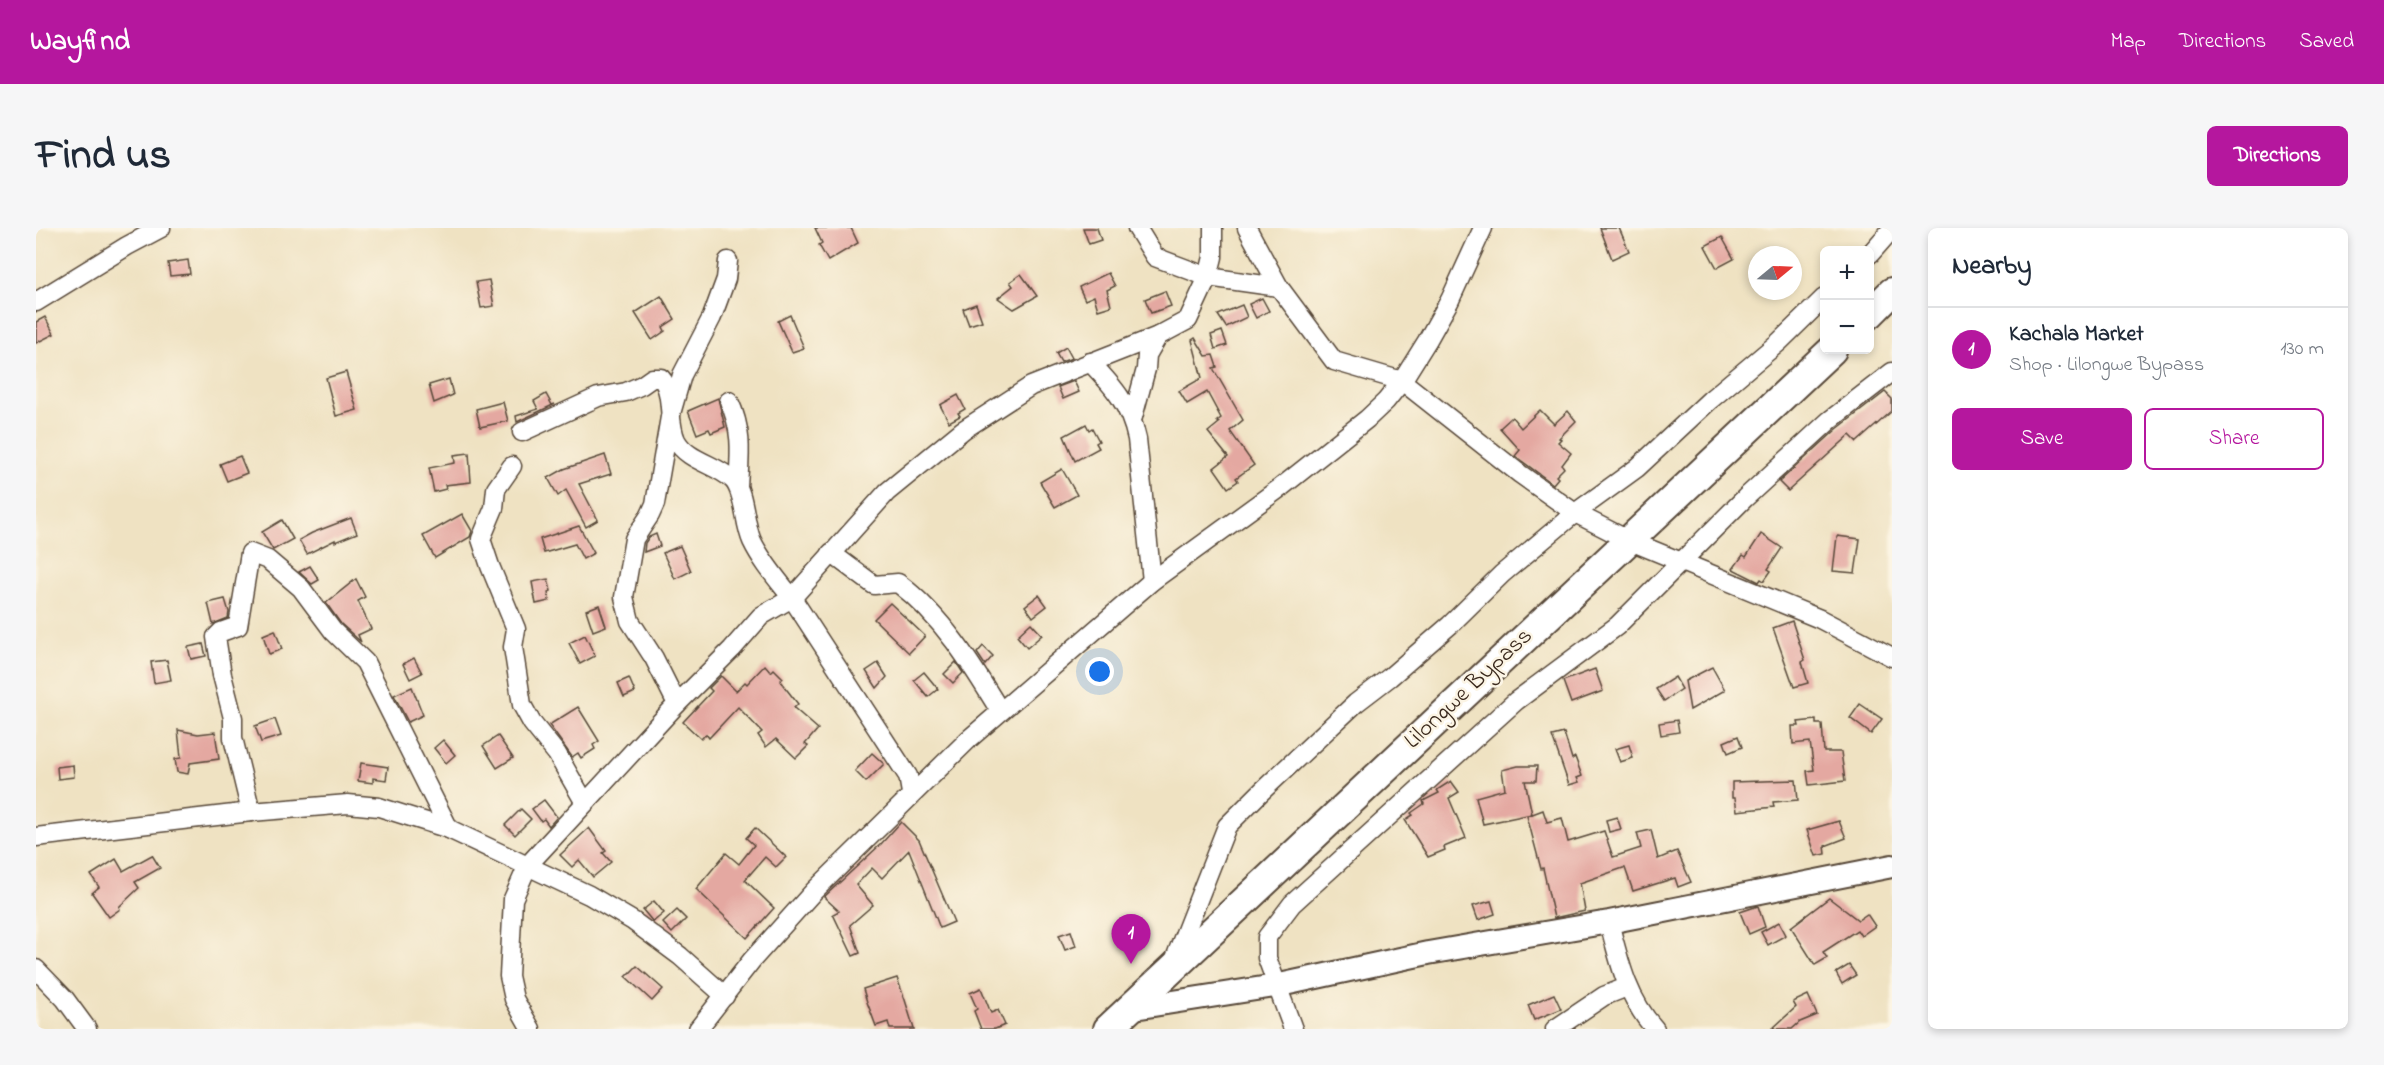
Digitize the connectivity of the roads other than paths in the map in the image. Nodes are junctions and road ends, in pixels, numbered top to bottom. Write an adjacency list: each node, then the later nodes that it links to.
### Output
1 (161, 228): 13 (street)
2 (1137, 228): 9 (street)
3 (1213, 228): 9 (street)
4 (1247, 228): 10 (street)
5 (1483, 228): 19 (street)
6 (1892, 229): 7 (street)
7 (1874, 249)
8 (728, 261): 21 (street)
9 (1208, 277): 10 (street); 15 (street)
10 (1279, 287): 19 (street)
11 (1892, 292): 14 (main road)
12 (1822, 300): 26 (street)
13 (36, 302)
14 (1874, 309)
15 (1158, 336): 17 (street); 22 (street)
16 (1828, 354): 27 (main road, Lilongwe Bypass)
17 (1090, 362): 22 (street); 28 (street)
18 (1892, 372): 29 (street)
19 (1402, 381): 26 (street); 30 (street)
20 (729, 401): 25 (street)
21 (670, 417): 23 (street); 25 (street); 33 (street)
22 (1132, 417): 30 (street)
23 (522, 432)
24 (512, 466): 36 (street)
25 (738, 486): 31 (street)
26 (1575, 513): 27 (street); 43 (street)
27 (1628, 540): 29 (street); 43 (main road, Lilongwe Bypass)
28 (831, 554): 31 (street); 34 (street)
29 (1682, 562): 32 (street); 45 (street)
30 (1152, 581): 34 (street)
31 (792, 598): 33 (street); 35 (street)
32 (1892, 657)
33 (677, 704): 36 (street)
34 (1000, 711): 35 (street)
35 (911, 793): 47 (street)
36 (585, 803): 40 (street)
37 (250, 812): 38 (street); 38 (street); 39 (street)
38 (449, 829): 40 (street)
39 (36, 837)
40 (528, 865): 47 (street); 50 (street)
41 (1892, 866): 42 (street)
42 (1609, 922): 45 (street); 46 (street)
43 (1172, 968): 48 (main road, Lilongwe Bypass)
44 (36, 969): 49 (street)
45 (1275, 987): 48 (street); 53 (street)
46 (1627, 987): 54 (street); 55 (street)
47 (725, 996): 51 (street)
48 (1128, 1009): 52 (main road, Lilongwe Bypass)
49 (87, 1029)
50 (531, 1029)
51 (698, 1029)
52 (1108, 1029)
53 (1293, 1029)
54 (1555, 1029)
55 (1655, 1029)

